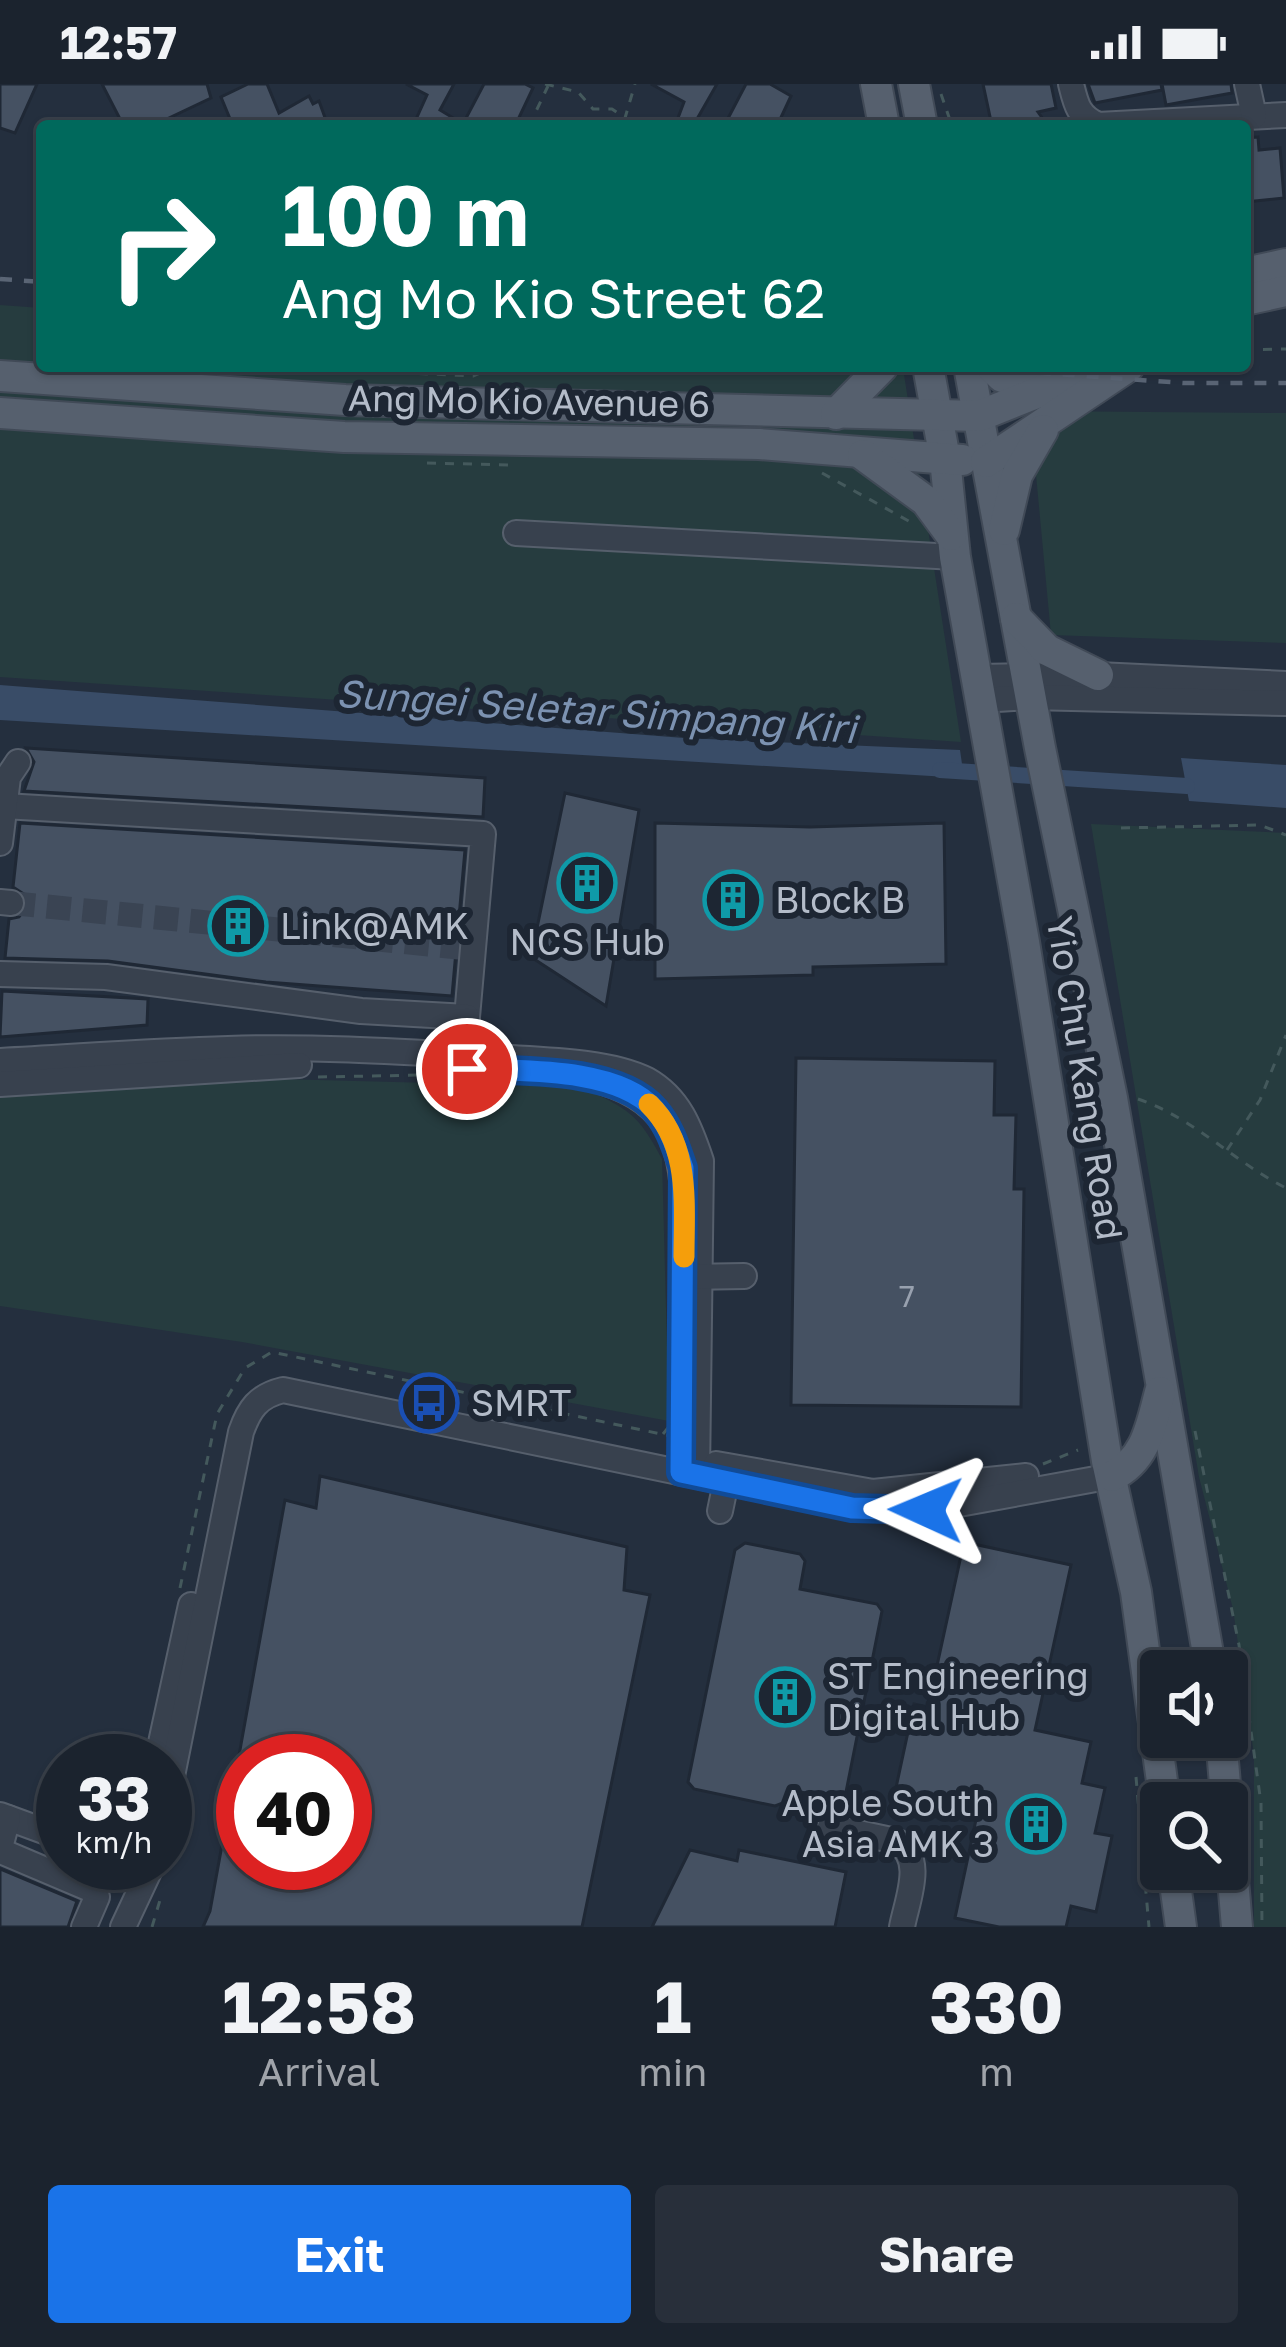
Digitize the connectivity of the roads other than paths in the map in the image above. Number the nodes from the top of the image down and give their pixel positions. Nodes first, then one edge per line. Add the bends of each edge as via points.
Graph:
1 (876, 84) edge
2 (914, 84) edge
3 (1071, 84) edge
4 (1247, 84) edge
5 (1286, 115) edge
6 (1254, 116) junction
7 (883, 120) edge
8 (921, 120) edge
9 (1086, 120) edge
10 (1185, 120) edge
11 (1286, 264) edge
12 (1251, 272) edge
13 (1286, 291) edge
14 (1251, 299) edge
15 (878, 372) edge
16 (929, 372) edge
17 (970, 372) edge
18 (997, 372) edge
19 (1074, 372) edge
20 (1121, 372) edge
21 (0, 376) edge
22 (1049, 388) junction
23 (0, 412) edge
24 (836, 414) junction
25 (937, 416) junction
26 (979, 416) junction
27 (1046, 425) junction
28 (858, 452) junction
29 (945, 459) junction
30 (986, 462) junction
31 (516, 533) dead end
32 (1000, 546) junction
33 (949, 550) junction
34 (1016, 618) junction
35 (1097, 675) junction
36 (1286, 684) edge
37 (1028, 686) junction
38 (980, 689) junction
39 (1286, 704) edge
40 (18, 762) dead end
41 (4, 806) junction
42 (0, 843) edge
43 (0, 974) edge
44 (467, 1017) junction
45 (0, 1061) edge
46 (472, 1067) junction
47 (0, 1084) edge
48 (684, 1274) junction
49 (744, 1276) dead end
50 (1163, 1381) junction
51 (684, 1456) junction
52 (1110, 1462) junction
53 (726, 1482) junction
54 (873, 1501) junction
55 (1182, 1503) junction
56 (720, 1511) dead end
57 (1207, 1650) edge
58 (163, 1734) edge
59 (187, 1734) edge
60 (1223, 1758) edge
61 (1163, 1782) edge
62 (4, 1816) edge
63 (830, 1827) dead end
64 (36, 1828) edge
65 (137, 1890) edge
66 (1176, 1890) edge
67 (84, 1927) edge
68 (122, 1927) edge
69 (902, 1927) edge
70 (1181, 1927) edge
71 (1237, 1927) edge

1 - 7 main road
2 - 8 main road
3 - 9 street
4 - 6 street
5 - 6 street
6 - 10 street
11 - 12 main road
13 - 14 main road
15 - 24 main road
16 - 25 main road, Yio Chu Kang Road
17 - 26 main road, Yio Chu Kang Road
18 - 22 main road
19 - 22 main road
20 - 27 main road
21 - 24 main road, Ang Mo Kio Avenue 6 via 345,400
22 - 26 main road
23 - 28 main road, Ang Mo Kio Avenue 6 via 344,437
24 - 25 main road, Ang Mo Kio Avenue 6
25 - 26 main road, Ang Mo Kio Avenue 6
25 - 29 main road, Yio Chu Kang Road
26 - 30 main road, Yio Chu Kang Road
27 - 30 main road
27 - 32 main road via 1017,475
28 - 29 main road, Ang Mo Kio Avenue 6
28 - 33 main road via 926,500
29 - 30 main road, Ang Mo Kio Avenue 6
29 - 33 main road, Yio Chu Kang Road
30 - 32 main road, Yio Chu Kang Road
31 - 33 street
32 - 34 main road, Yio Chu Kang Road
33 - 38 main road, Yio Chu Kang Road
34 - 35 main road via 1046,650
34 - 37 main road, Yio Chu Kang Road
35 - 36 street
35 - 37 street
37 - 38 street
37 - 39 street
37 - 50 main road, Yio Chu Kang Road
38 - 52 main road, Yio Chu Kang Road
40 - 41 street
41 - 42 street
41 - 44 street via 483,834
43 - 44 street via 106,977
44 - 46 street
45 - 46 street via 231,1048
46 - 47 street via 286,1065
46 - 48 street via 650,1082 670,1096 701,1161
48 - 49 street
48 - 51 street
50 - 52 main road via 1148,1436
50 - 55 main road, Yio Chu Kang Road
51 - 53 street
51 - 54 street
51 - 58 street via 268,1376 232,1413
51 - 59 street via 299,1392 256,1402 241,1432
52 - 54 street via 951,1496
52 - 55 main road via 1153,1477
52 - 61 main road, Yio Chu Kang Road
53 - 54 street via 801,1499
53 - 56 street
55 - 57 main road, Yio Chu Kang Road
60 - 71 main road
62 - 64 street
62 - 67 street via 3,1852 95,1891
63 - 69 street via 896,1841 912,1856
65 - 68 street
66 - 70 main road

